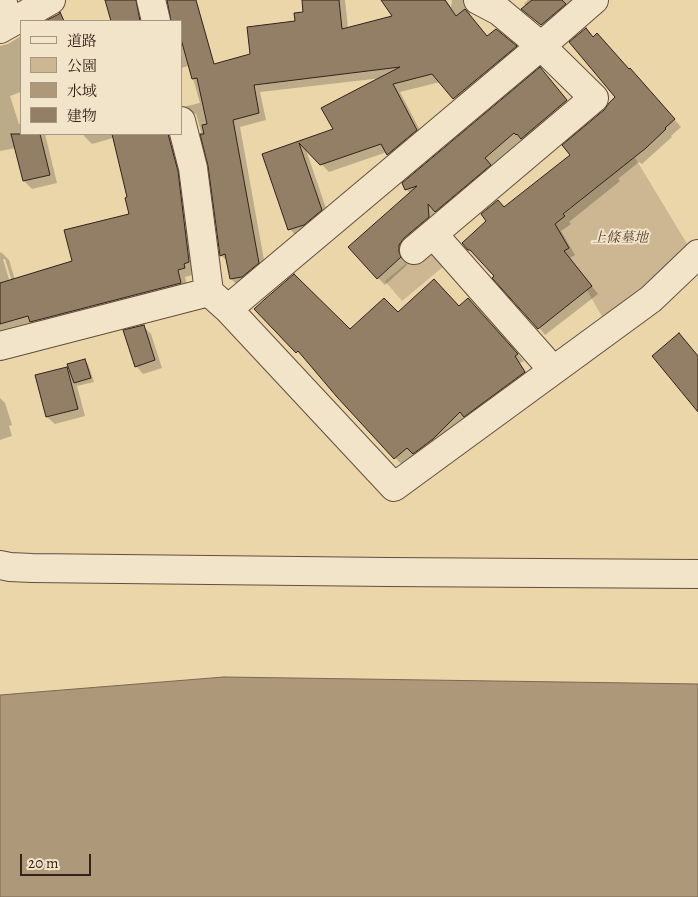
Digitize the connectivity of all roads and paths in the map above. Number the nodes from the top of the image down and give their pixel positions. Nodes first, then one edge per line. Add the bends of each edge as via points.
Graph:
1 (51, 0) edge
2 (151, 0) edge
3 (478, 0) edge
4 (594, 0) edge
5 (4, 17) edge
6 (156, 20) edge
7 (541, 46) junction
8 (182, 126) edge
9 (698, 254) edge
10 (218, 300) junction
11 (0, 346) edge
12 (553, 370) junction
13 (0, 566) edge
14 (698, 574) edge

1 - 5 street
2 - 6 street
3 - 7 street via 499,11
4 - 7 street
7 - 10 street
7 - 12 street via 594,98 423,242
8 - 10 street
9 - 12 street via 651,299
10 - 11 street
10 - 12 street via 394,487
13 - 14 street

